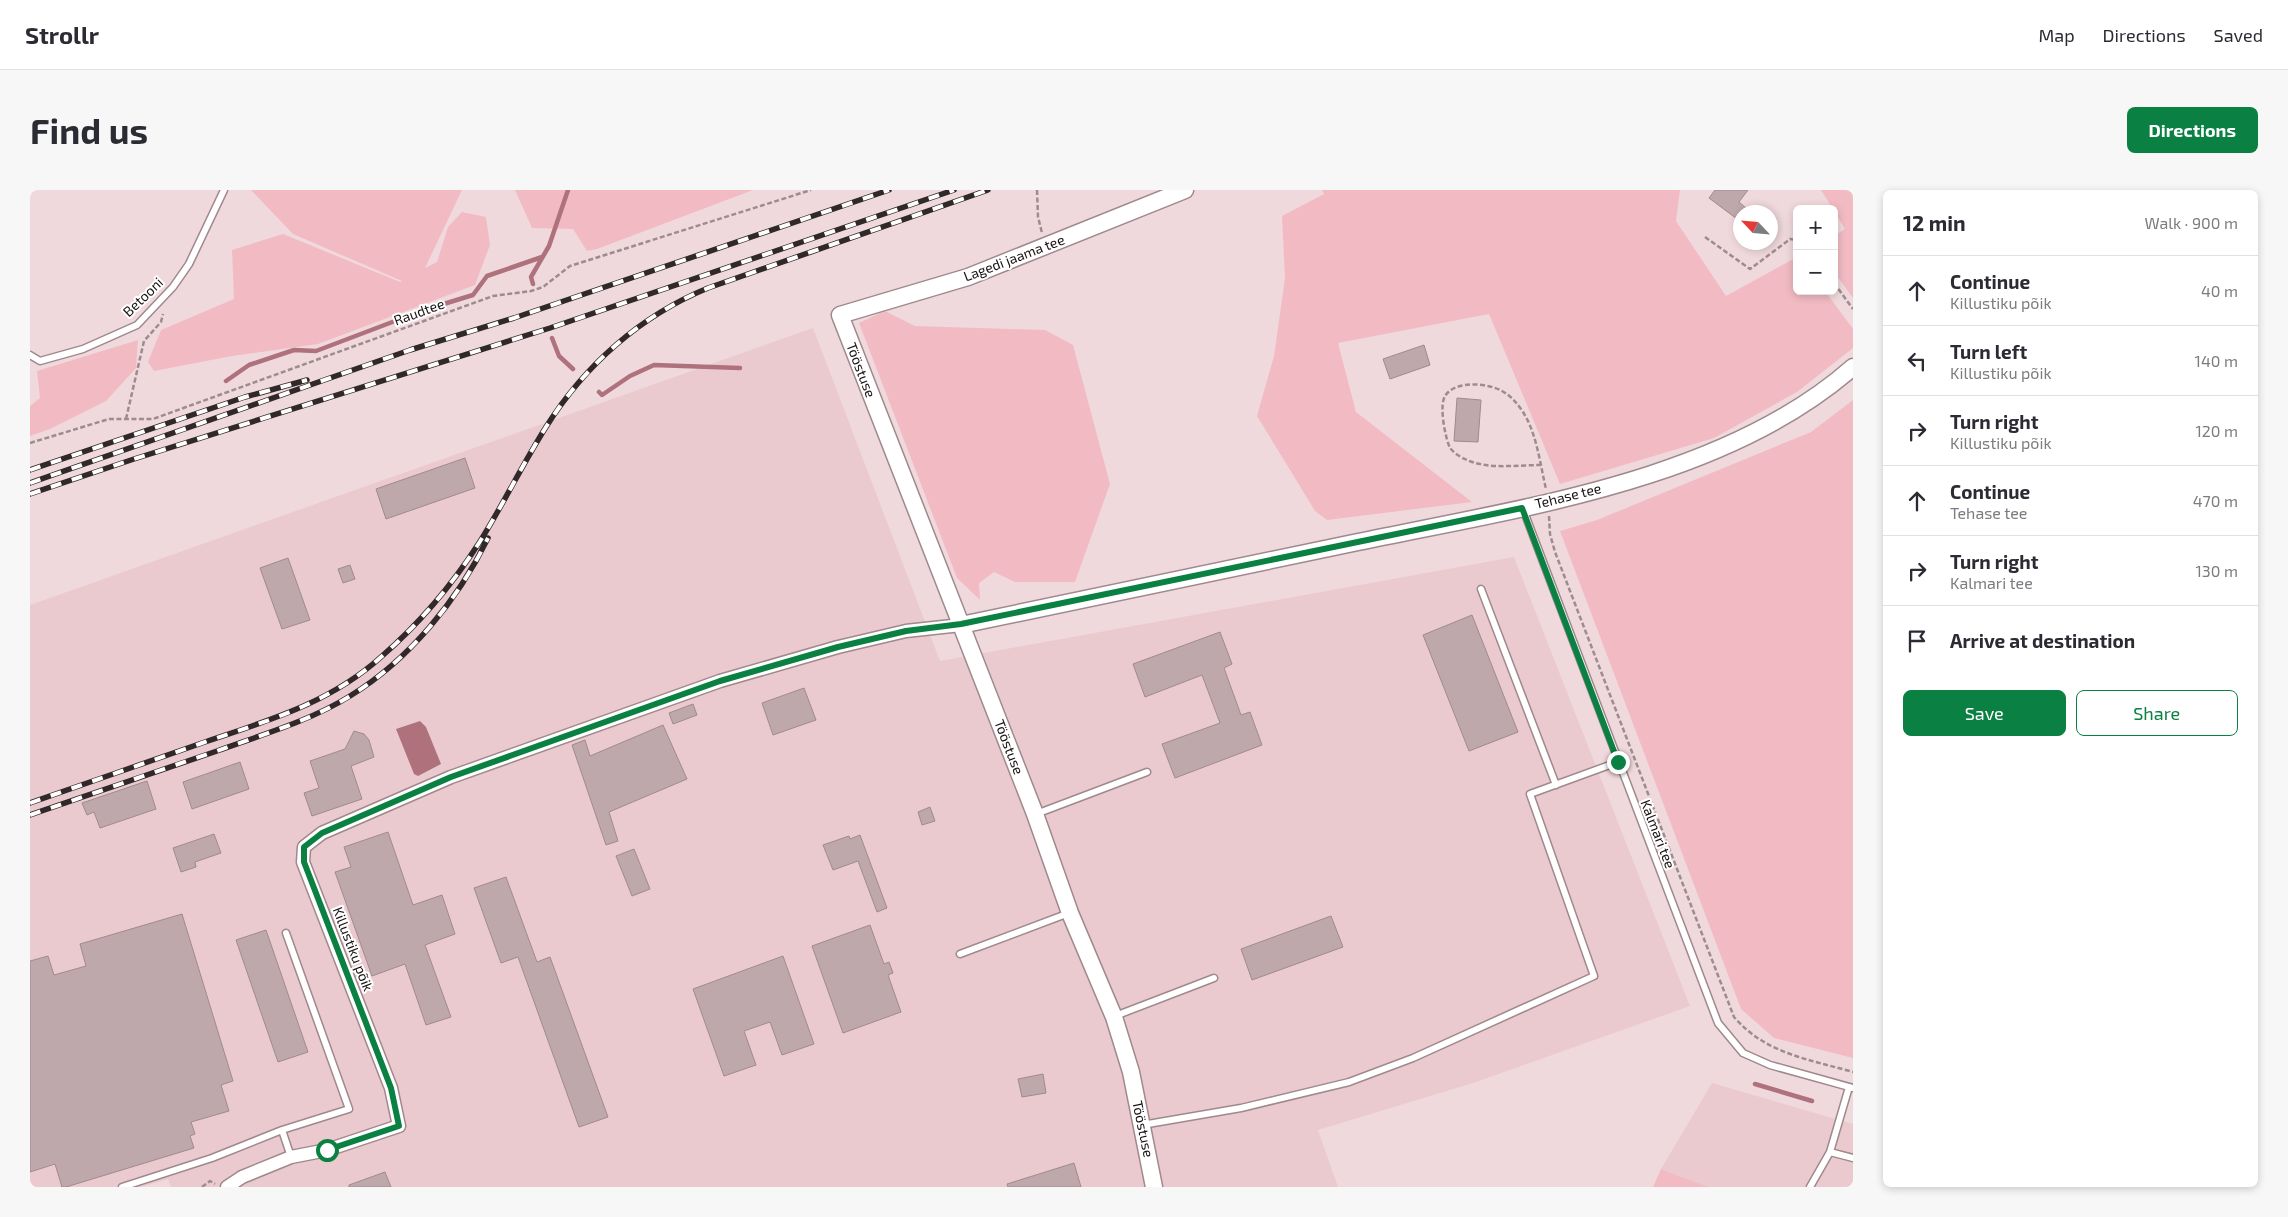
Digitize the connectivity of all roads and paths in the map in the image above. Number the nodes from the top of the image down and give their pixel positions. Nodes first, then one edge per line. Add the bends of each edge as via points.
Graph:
1 (224, 190) edge
2 (811, 190) edge
3 (1037, 190) edge
4 (1185, 190) edge
5 (1705, 237) dead end
6 (1793, 239) edge
7 (1046, 246) junction
8 (1838, 288) edge
9 (168, 292) junction
10 (1853, 309) edge
11 (840, 315) joint
12 (30, 355) edge
13 (1853, 367) edge
14 (126, 419) junction
15 (30, 443) edge
16 (1540, 466) junction
17 (1549, 501) junction
18 (1522, 508) junction
19 (1481, 589) dead end
20 (961, 624) junction
21 (534, 749) joint
22 (1618, 762) junction
23 (1147, 772) dead end
24 (1556, 785) junction
25 (1035, 814) junction
26 (1070, 913) junction
27 (286, 933) dead end
28 (960, 954) dead end
29 (1214, 978) dead end
30 (1114, 1017) junction
31 (1853, 1072) edge
32 (1851, 1088) edge
33 (1142, 1125) junction
34 (282, 1130) junction
35 (1830, 1152) junction
36 (291, 1157) junction
37 (1853, 1158) edge
38 (122, 1187) edge
39 (202, 1187) edge
40 (221, 1187) edge
41 (227, 1187) edge
42 (1154, 1187) edge
43 (1810, 1187) edge

1 - 9 lane, Betooni via 189,264
2 - 14 path, Raudtee via 570,266 531,292 493,296 153,419
3 - 7 path via 1038,217
4 - 7 street, Lagedi jaama tee
5 - 6 path via 1750,269
7 - 11 street, Lagedi jaama tee via 968,277
8 - 10 path
9 - 12 lane, Betooni via 137,325 83,349 40,361
9 - 14 path via 161,322 144,341
11 - 20 street, Tööstuse
13 - 17 street, Tehase tee via 1803,406 1737,442 1649,476
14 - 15 path, Raudtee via 109,419
16 - 16 path via 1535,440 1513,398 1488,386 1468,385 1452,389 1444,397 1442,416 1451,449 1466,460 1483,465
16 - 17 path
17 - 18 street, Tehase tee
17 - 31 path via 1550,534 1555,552 1734,1017 1756,1039 1772,1047
18 - 20 street, Tehase tee
18 - 22 lane, Kalmari tee
19 - 24 lane
20 - 21 street, Tehase tee via 906,631 774,665 720,681
20 - 25 street, Tööstuse
21 - 36 street, Killustiku põik via 451,777 322,833 304,847 304,862 391,1088 399,1126 327,1150
22 - 24 lane
22 - 32 lane, Kalmari tee via 1718,1023 1743,1053 1770,1065
23 - 25 lane
24 - 33 lane via 1530,794 1594,976 1413,1058 1348,1082 1241,1108
25 - 26 street, Tööstuse
26 - 28 lane
26 - 30 street, Tööstuse
27 - 34 lane via 349,1109
29 - 30 lane
30 - 33 street, Tööstuse via 1131,1072
32 - 35 lane
33 - 42 street, Tööstuse
34 - 36 lane
34 - 38 lane via 212,1158
35 - 37 lane
35 - 43 lane
36 - 41 street, Killustiku põik via 242,1177
39 - 40 path via 210,1181

